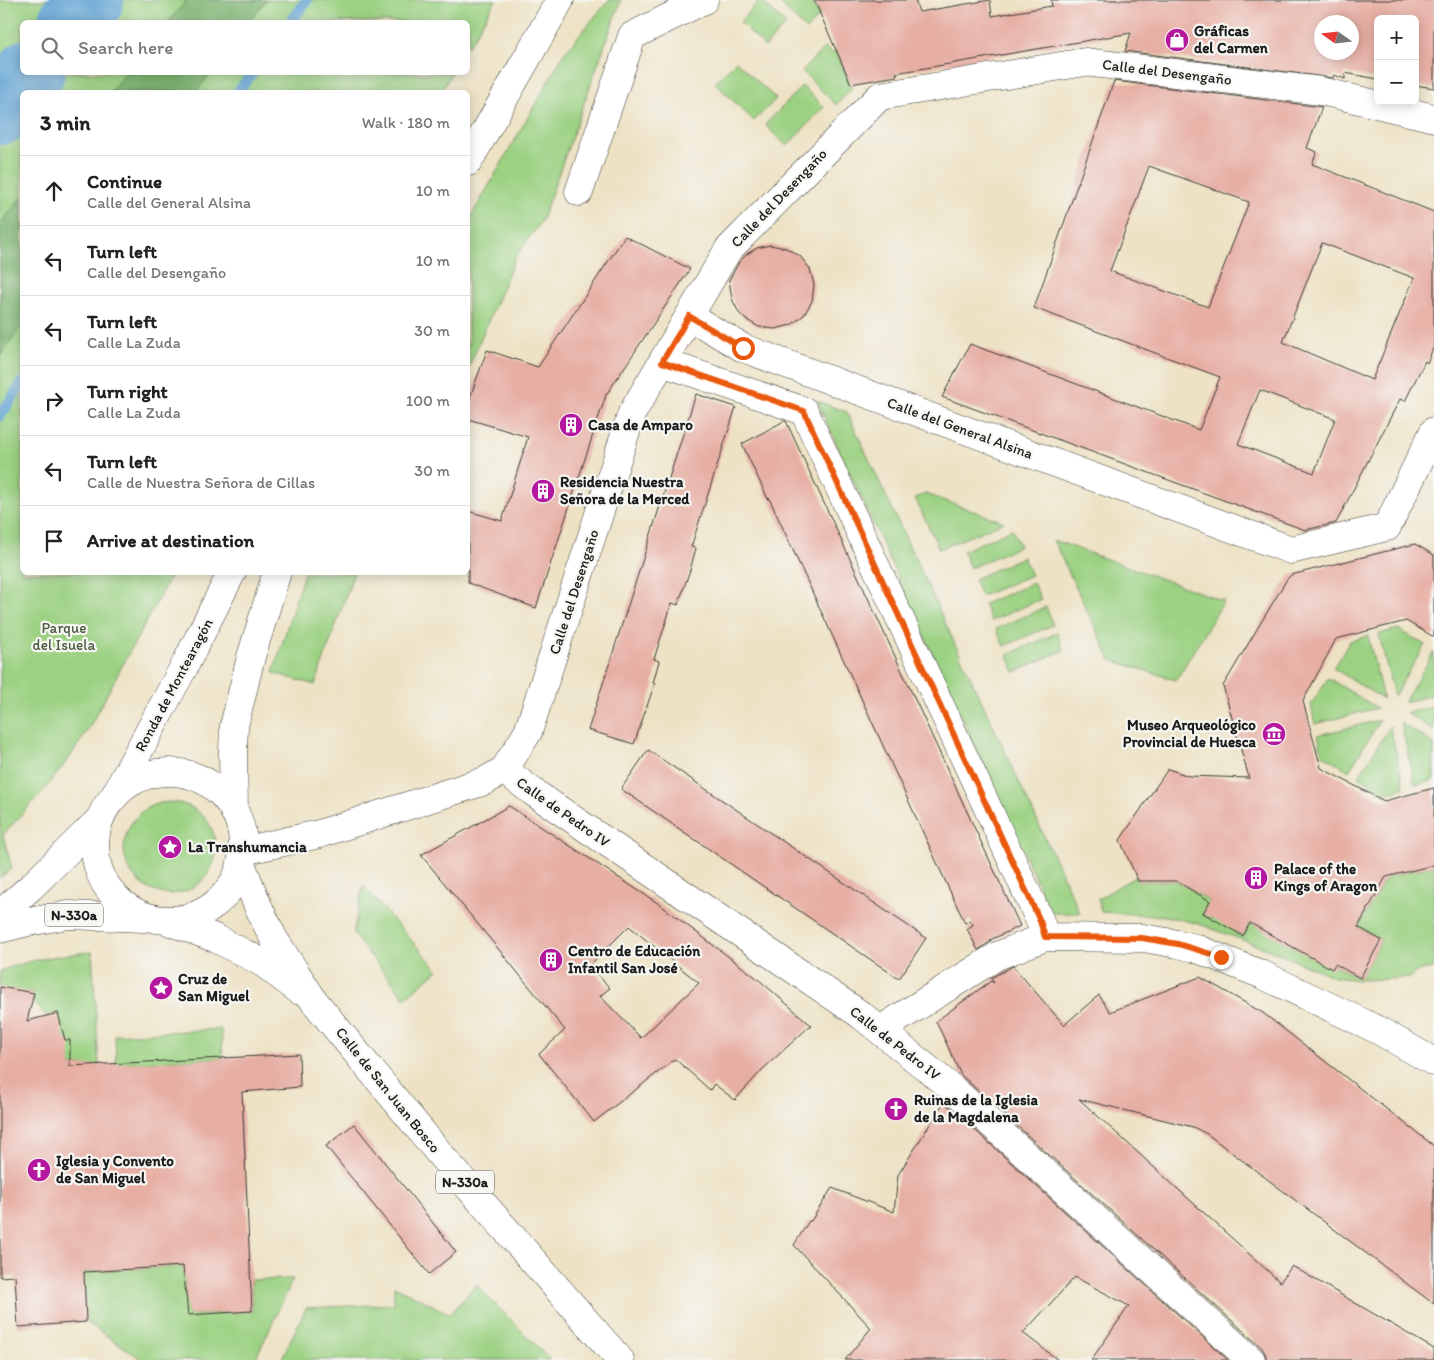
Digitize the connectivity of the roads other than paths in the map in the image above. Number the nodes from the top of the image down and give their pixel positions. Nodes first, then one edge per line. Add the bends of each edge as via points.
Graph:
1 (560, 0) edge
2 (704, 0) edge
3 (1434, 118) edge
4 (470, 158) edge
5 (578, 192) dead end
6 (689, 316) junction
7 (662, 362) junction
8 (1434, 431) edge
9 (230, 575) edge
10 (276, 575) edge
11 (504, 770) junction
12 (107, 808) junction
13 (234, 811) junction
14 (242, 857) junction
15 (0, 914) edge
16 (159, 919) junction
17 (0, 929) edge
18 (1045, 937) junction
19 (314, 1001) junction
20 (880, 1030) junction
21 (1432, 1058) edge
22 (620, 1360) edge
23 (1251, 1360) edge

1 - 4 main road
2 - 5 main road via 632,36
3 - 6 main road, Calle del Desengaño via 1321,91 1085,62 880,96 728,250
6 - 7 main road, Calle del Desengaño
6 - 8 main road, Calle del General Alsina via 743,348 1290,550 1387,527
7 - 11 main road, Calle del Desengaño via 632,413 528,732
7 - 18 main road via 804,411
9 - 12 main road, Ronda de Montearagón
10 - 13 main road via 234,726
11 - 14 main road via 485,780
11 - 20 main road, Calle de Pedro IV
12 - 13 main road, N-330a via 132,782 154,774 177,772 200,779 220,792
12 - 15 main road, N-330a via 32,887
12 - 16 main road, N-330a via 96,839 96,860 103,880 130,910
13 - 14 main road, N-330a via 242,830
14 - 16 main road, N-330a via 234,883 222,899 206,911 187,918
14 - 19 main road, Calle de San Juan Bosco / N-330a via 258,906 274,939
16 - 17 main road, N-330a via 68,915
16 - 19 main road, Calle de San Juan Bosco / N-330a via 215,938 263,963
18 - 20 main road via 997,956
18 - 21 main road via 1142,938 1194,948 1298,990
19 - 22 main road, Calle de San Juan Bosco / N-330a via 444,1159
20 - 23 main road, Calle de Pedro IV via 954,1090

